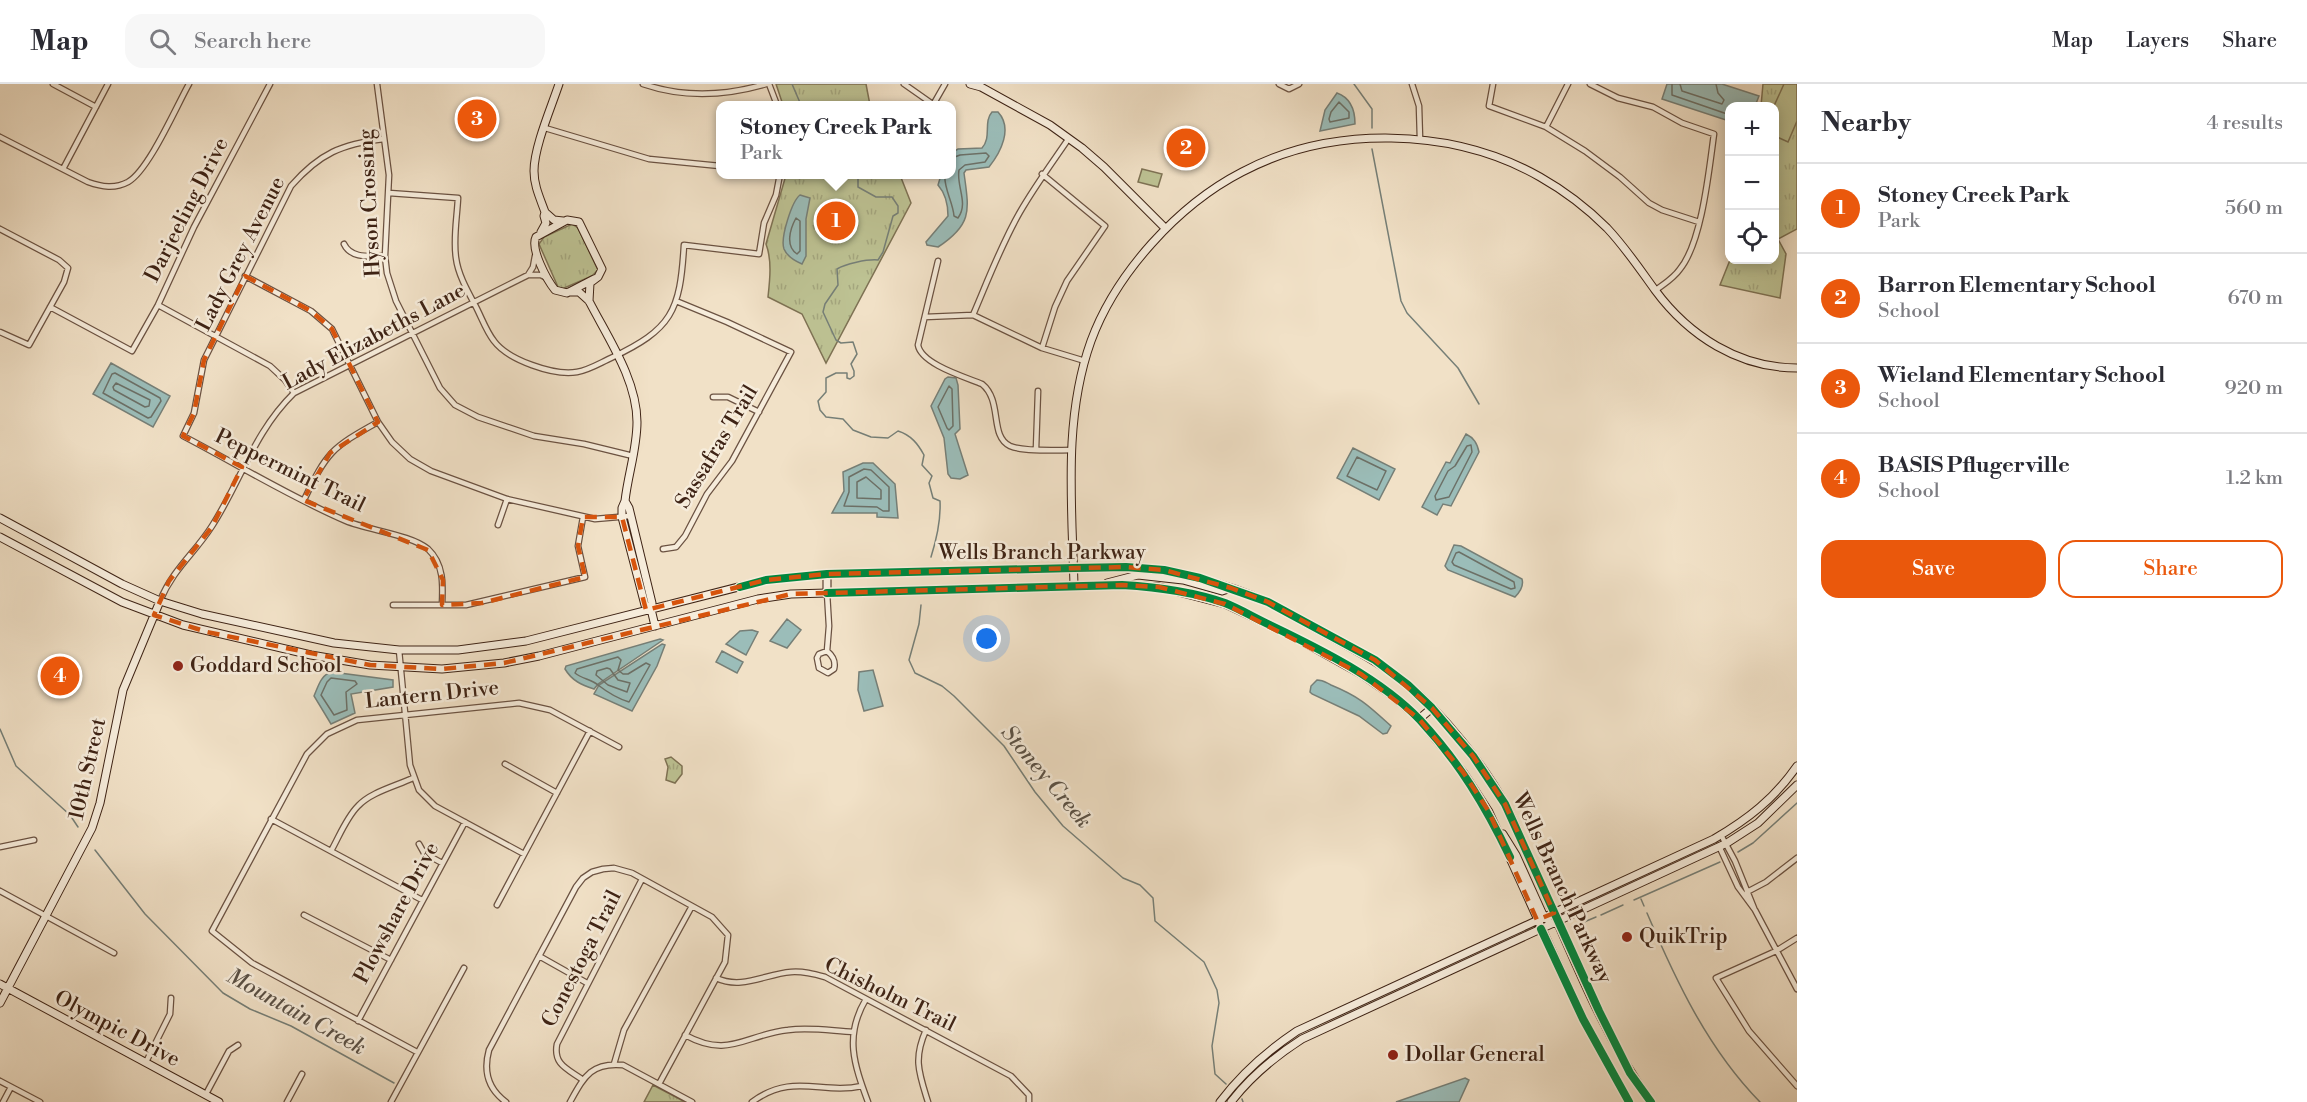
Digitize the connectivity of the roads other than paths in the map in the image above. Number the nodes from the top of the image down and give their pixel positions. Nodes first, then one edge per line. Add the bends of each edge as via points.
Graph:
1 (53, 84) edge
2 (108, 84) edge
3 (189, 84) edge
4 (270, 84) edge
5 (377, 84) edge
6 (559, 84) edge
7 (643, 84) edge
8 (767, 84) edge
9 (904, 84) edge
10 (945, 84) edge
11 (970, 84) edge
12 (1279, 84) edge
13 (1299, 84) edge
14 (1412, 84) edge
15 (1493, 84) edge
16 (1568, 84) edge
17 (1590, 84) edge
18 (980, 85) edge
19 (775, 101) edge
20 (928, 101) edge
21 (936, 101) edge
22 (96, 107) junction
23 (1546, 127) junction
24 (545, 128) junction
25 (0, 137) edge
26 (1069, 138) junction
27 (384, 139) junction
28 (1420, 139) junction
29 (716, 166) edge
30 (63, 170) junction
31 (1042, 174) junction
32 (779, 179) edge
33 (389, 193) junction
34 (546, 212) junction
35 (566, 221) junction
36 (1699, 222) junction
37 (1165, 228) junction
38 (0, 229) edge
39 (541, 232) junction
40 (344, 244) dead end
41 (535, 252) junction
42 (385, 256) junction
43 (938, 261) dead end
44 (528, 275) junction
45 (245, 276) junction
46 (594, 279) junction
47 (549, 280) junction
48 (1656, 290) junction
49 (569, 292) junction
50 (589, 301) junction
51 (676, 302) junction
52 (474, 303) junction
53 (158, 305) junction
54 (50, 307) junction
55 (972, 315) junction
56 (925, 317) junction
57 (0, 332) edge
58 (412, 333) junction
59 (217, 337) junction
60 (1042, 348) junction
61 (616, 355) junction
62 (1085, 361) junction
63 (351, 363) junction
64 (1797, 368) edge
65 (1038, 391) dead end
66 (294, 393) junction
67 (713, 397) dead end
68 (759, 412) junction
69 (378, 422) junction
70 (183, 436) joint
71 (1036, 449) junction
72 (1072, 450) junction
73 (633, 456) junction
74 (243, 467) junction
75 (507, 499) junction
76 (303, 500) junction
77 (626, 516) junction
78 (583, 517) junction
79 (0, 518) edge
80 (498, 525) dead end
81 (0, 537) edge
82 (663, 549) dead end
83 (1074, 568) junction
84 (826, 574) junction
85 (1102, 585) junction
86 (1074, 586) junction
87 (1231, 588) junction
88 (827, 593) junction
89 (160, 601) junction
90 (393, 604) dead end
91 (442, 605) junction
92 (651, 609) junction
93 (154, 615) junction
94 (655, 626) junction
95 (399, 650) junction
96 (827, 651) junction
97 (399, 668) junction
98 (1432, 708) junction
99 (404, 714) junction
100 (1419, 720) junction
101 (590, 732) junction
102 (619, 747) dead end
103 (505, 765) dead end
104 (1797, 766) edge
105 (413, 778) junction
106 (1797, 785) edge
107 (557, 793) junction
108 (1489, 812) junction
109 (271, 819) junction
110 (465, 822) junction
111 (1717, 837) junction
112 (34, 840) dead end
113 (1727, 843) junction
114 (419, 844) dead end
115 (0, 847) edge
116 (1720, 847) junction
117 (331, 851) junction
118 (524, 854) junction
119 (1797, 858) edge
120 (442, 863) junction
121 (642, 879) junction
122 (0, 891) edge
123 (1749, 891) junction
124 (1743, 894) junction
125 (422, 900) junction
126 (497, 905) dead end
127 (692, 906) junction
128 (1755, 910) junction
129 (1554, 913) junction
130 (304, 915) dead end
131 (46, 917) junction
132 (1544, 917) junction
133 (1537, 920) junction
134 (1558, 921) junction
135 (1541, 929) junction
136 (1797, 938) edge
137 (1776, 951) junction
138 (114, 953) dead end
139 (538, 956) junction
140 (390, 960) junction
141 (464, 968) dead end
142 (716, 978) junction
143 (1412, 978) junction
144 (587, 983) junction
145 (0, 984) edge
146 (1416, 987) junction
147 (8, 988) junction
148 (1797, 988) edge
149 (171, 998) dead end
150 (866, 999) junction
151 (0, 1003) edge
152 (358, 1020) junction
153 (926, 1030) junction
154 (854, 1032) junction
155 (685, 1035) junction
156 (238, 1045) dead end
157 (417, 1053) junction
158 (146, 1062) junction
159 (614, 1064) junction
160 (302, 1074) dead end
161 (583, 1080) junction
162 (0, 1081) edge
163 (659, 1084) junction
164 (862, 1086) junction
165 (1797, 1086) edge
166 (11, 1087) junction
167 (206, 1094) junction
168 (3, 1102) edge
169 (40, 1102) edge
170 (219, 1102) edge
171 (287, 1102) edge
172 (391, 1102) edge
173 (506, 1102) edge
174 (570, 1102) edge
175 (692, 1102) edge
176 (752, 1102) edge
177 (868, 1102) edge
178 (928, 1102) edge
179 (1029, 1102) edge
180 (1220, 1102) edge
181 (1231, 1102) edge
182 (1629, 1102) edge
183 (1651, 1102) edge

1 - 22 street
2 - 22 street
3 - 30 street via 142,170 128,182 103,187
4 - 53 street, Darjeeling Drive via 194,227
5 - 27 street, Hyson Crossing
6 - 24 main road
7 - 8 street via 670,92 724,94
8 - 19 street
9 - 20 street
10 - 21 street
11 - 18 main road
12 - 13 street via 1289,89
14 - 28 street via 1419,106
15 - 23 street via 1489,106
16 - 23 street
17 - 36 street via 1714,134
18 - 26 main road
22 - 30 street
23 - 36 street via 1602,164 1649,202
24 - 29 street via 648,159
24 - 34 main road via 534,170
25 - 30 street
26 - 31 street
26 - 37 main road
27 - 33 street, Hyson Crossing
27 - 45 street, Lady Grey Avenue via 344,146 306,169 291,186
28 - 37 main road via 1353,140 1282,156 1241,172
28 - 48 main road via 1485,153 1538,176 1569,195 1606,227
31 - 55 street via 999,252
31 - 60 street via 1105,226 1067,281
32 - 51 street via 759,254 684,245
33 - 42 street, Hyson Crossing
33 - 52 street via 458,198 456,257
34 - 35 main road via 555,220
34 - 39 main road
35 - 39 main road
35 - 46 main road via 579,222 601,264
36 - 48 street via 1681,269
37 - 62 main road via 1135,262 1110,300
38 - 54 street via 68,268
39 - 41 main road via 534,241
40 - 42 street via 356,255
41 - 44 street via 535,263
41 - 47 main road
42 - 58 street, Hyson Crossing via 391,287
43 - 56 street
44 - 47 street via 541,275
44 - 52 street, Lady Elizabeths Lane
45 - 59 street, Lady Grey Avenue
45 - 63 street via 323,320
46 - 49 main road
46 - 50 main road via 589,287
47 - 49 main road via 555,290
48 - 64 main road via 1682,320 1720,349 1747,361
49 - 50 main road via 579,292
50 - 61 main road
51 - 61 street via 655,333
51 - 68 street, Sassafras Trail via 791,352
52 - 58 street, Lady Elizabeths Lane
52 - 61 street via 494,342 517,359 568,373
53 - 54 street, Darjeeling Drive via 132,351
53 - 59 street
54 - 57 street via 28,345
55 - 56 street
55 - 60 street
56 - 71 street via 918,345 921,354 981,384 994,403 999,435 1004,442 1015,448
58 - 63 street, Lady Elizabeths Lane
58 - 73 street, Hyson Crossing via 446,397 466,412 534,436
59 - 66 street via 270,366
59 - 70 street, Lady Grey Avenue via 204,360 194,413
60 - 62 street
61 - 73 main road via 636,411
62 - 72 main road via 1074,414
63 - 66 street, Lady Elizabeths Lane
63 - 69 street
65 - 71 street
66 - 74 street, Lady Elizabeths Lane via 266,425
67 - 68 street via 728,397
68 - 82 street, Sassafras Trail via 685,536 676,547
69 - 75 street via 410,459 431,471
69 - 76 street via 330,453
70 - 74 street, Peppermint Trail
71 - 72 street
72 - 83 main road
73 - 77 main road via 622,508
74 - 76 street, Peppermint Trail
74 - 89 street, Lady Elizabeths Lane via 212,526 169,581
75 - 78 street
75 - 80 street
76 - 91 street, Peppermint Trail via 349,522 416,542 428,550 438,563 443,580
77 - 78 street
77 - 92 main road via 645,605
78 - 91 street via 579,546 585,577 482,603
79 - 89 main road, Wells Branch Parkway
81 - 93 main road, Wells Branch Parkway
83 - 84 main road, Wells Branch Parkway
83 - 86 main road
83 - 87 main road, Wells Branch Parkway via 1164,570
84 - 88 main road
84 - 92 main road, Wells Branch Parkway via 766,580
85 - 86 main road, Wells Branch Parkway
85 - 87 main road via 1138,575 1183,580 1222,591
85 - 100 main road, Wells Branch Parkway via 1159,587 1225,604 1361,674
86 - 88 main road, Wells Branch Parkway
87 - 98 main road, Wells Branch Parkway via 1268,602 1375,660
88 - 94 main road, Wells Branch Parkway via 758,599
88 - 96 street
89 - 93 main road, 10th Street
89 - 95 main road, Wells Branch Parkway via 334,643
90 - 91 street
92 - 94 main road
92 - 95 main road, Wells Branch Parkway via 495,647
93 - 97 main road, Wells Branch Parkway via 260,644 339,661
93 - 131 main road, 10th Street via 123,690 92,828
94 - 97 main road, Wells Branch Parkway via 504,663 442,669
95 - 97 street
96 - 96 street via 817,658 819,668 828,674 835,664
97 - 99 street
98 - 100 main road
98 - 129 main road, Wells Branch Parkway via 1473,756 1505,804
99 - 101 street, Lantern Drive via 519,703 550,710
99 - 105 street
99 - 109 street, Lantern Drive via 357,720 327,734 307,754
100 - 108 main road, Wells Branch Parkway via 1463,772
101 - 102 street, Lantern Drive
101 - 107 street
103 - 107 street
104 - 111 main road via 1752,816
105 - 110 street via 428,800
105 - 117 street via 359,804
106 - 113 main road via 1758,823
107 - 118 street
108 - 132 main road via 1516,855
108 - 133 main road, Wells Branch Parkway
109 - 117 street
109 - 152 street, Lantern Drive via 212,931 252,963
110 - 118 street
110 - 120 street, Plowshare Drive
111 - 113 street
111 - 116 street
111 - 129 main road
112 - 115 street
113 - 116 main road
113 - 123 street
114 - 120 street via 424,853
116 - 124 street
116 - 134 main road
117 - 125 street
118 - 126 street
119 - 123 street
120 - 125 street, Plowshare Drive
121 - 127 street
121 - 139 street via 614,868 583,878
121 - 144 street, Conestoga Trail
122 - 131 street
123 - 124 street
123 - 128 street
124 - 128 street
125 - 140 street, Plowshare Drive
127 - 142 street via 717,921 728,935 725,962
127 - 159 street via 624,1030
128 - 137 street
129 - 132 main road
129 - 134 main road, Wells Branch Parkway
130 - 140 street
131 - 138 street
131 - 147 main road, 10th Street
132 - 133 main road
132 - 134 main road
133 - 135 main road, Wells Branch Parkway
133 - 143 main road
134 - 135 main road
134 - 183 main road, Wells Branch Parkway via 1630,1072
135 - 146 main road
135 - 182 main road, Wells Branch Parkway via 1583,1019
136 - 137 street
137 - 148 street
137 - 165 street via 1716,978 1749,1031
139 - 144 street
139 - 173 street via 487,1057 491,1087
140 - 152 street, Plowshare Drive
141 - 157 street
142 - 150 street, Chisholm Trail via 734,984 791,972 812,973
142 - 155 street
143 - 146 main road
143 - 180 main road via 1297,1031 1249,1068
144 - 161 street, Conestoga Trail via 560,1034 555,1052 560,1065
145 - 147 main road, Olympic Drive
146 - 181 main road via 1302,1039 1255,1074
147 - 151 main road, 10th Street
147 - 158 main road, Olympic Drive
149 - 158 street via 170,1014
150 - 153 street, Chisholm Trail
150 - 154 street
152 - 157 street
153 - 178 street via 917,1059
153 - 179 street, Chisholm Trail via 1011,1076 1029,1095
154 - 155 street via 792,1029 714,1047
154 - 164 street via 852,1055
155 - 163 street
156 - 167 street via 229,1051
157 - 172 street
158 - 167 main road, Olympic Drive
159 - 161 street via 591,1070
159 - 163 street
160 - 171 street
161 - 174 street
162 - 166 street
163 - 175 street
164 - 176 street via 842,1089 804,1084 786,1087
164 - 177 street
166 - 168 street
166 - 169 street
167 - 170 main road, Olympic Drive

